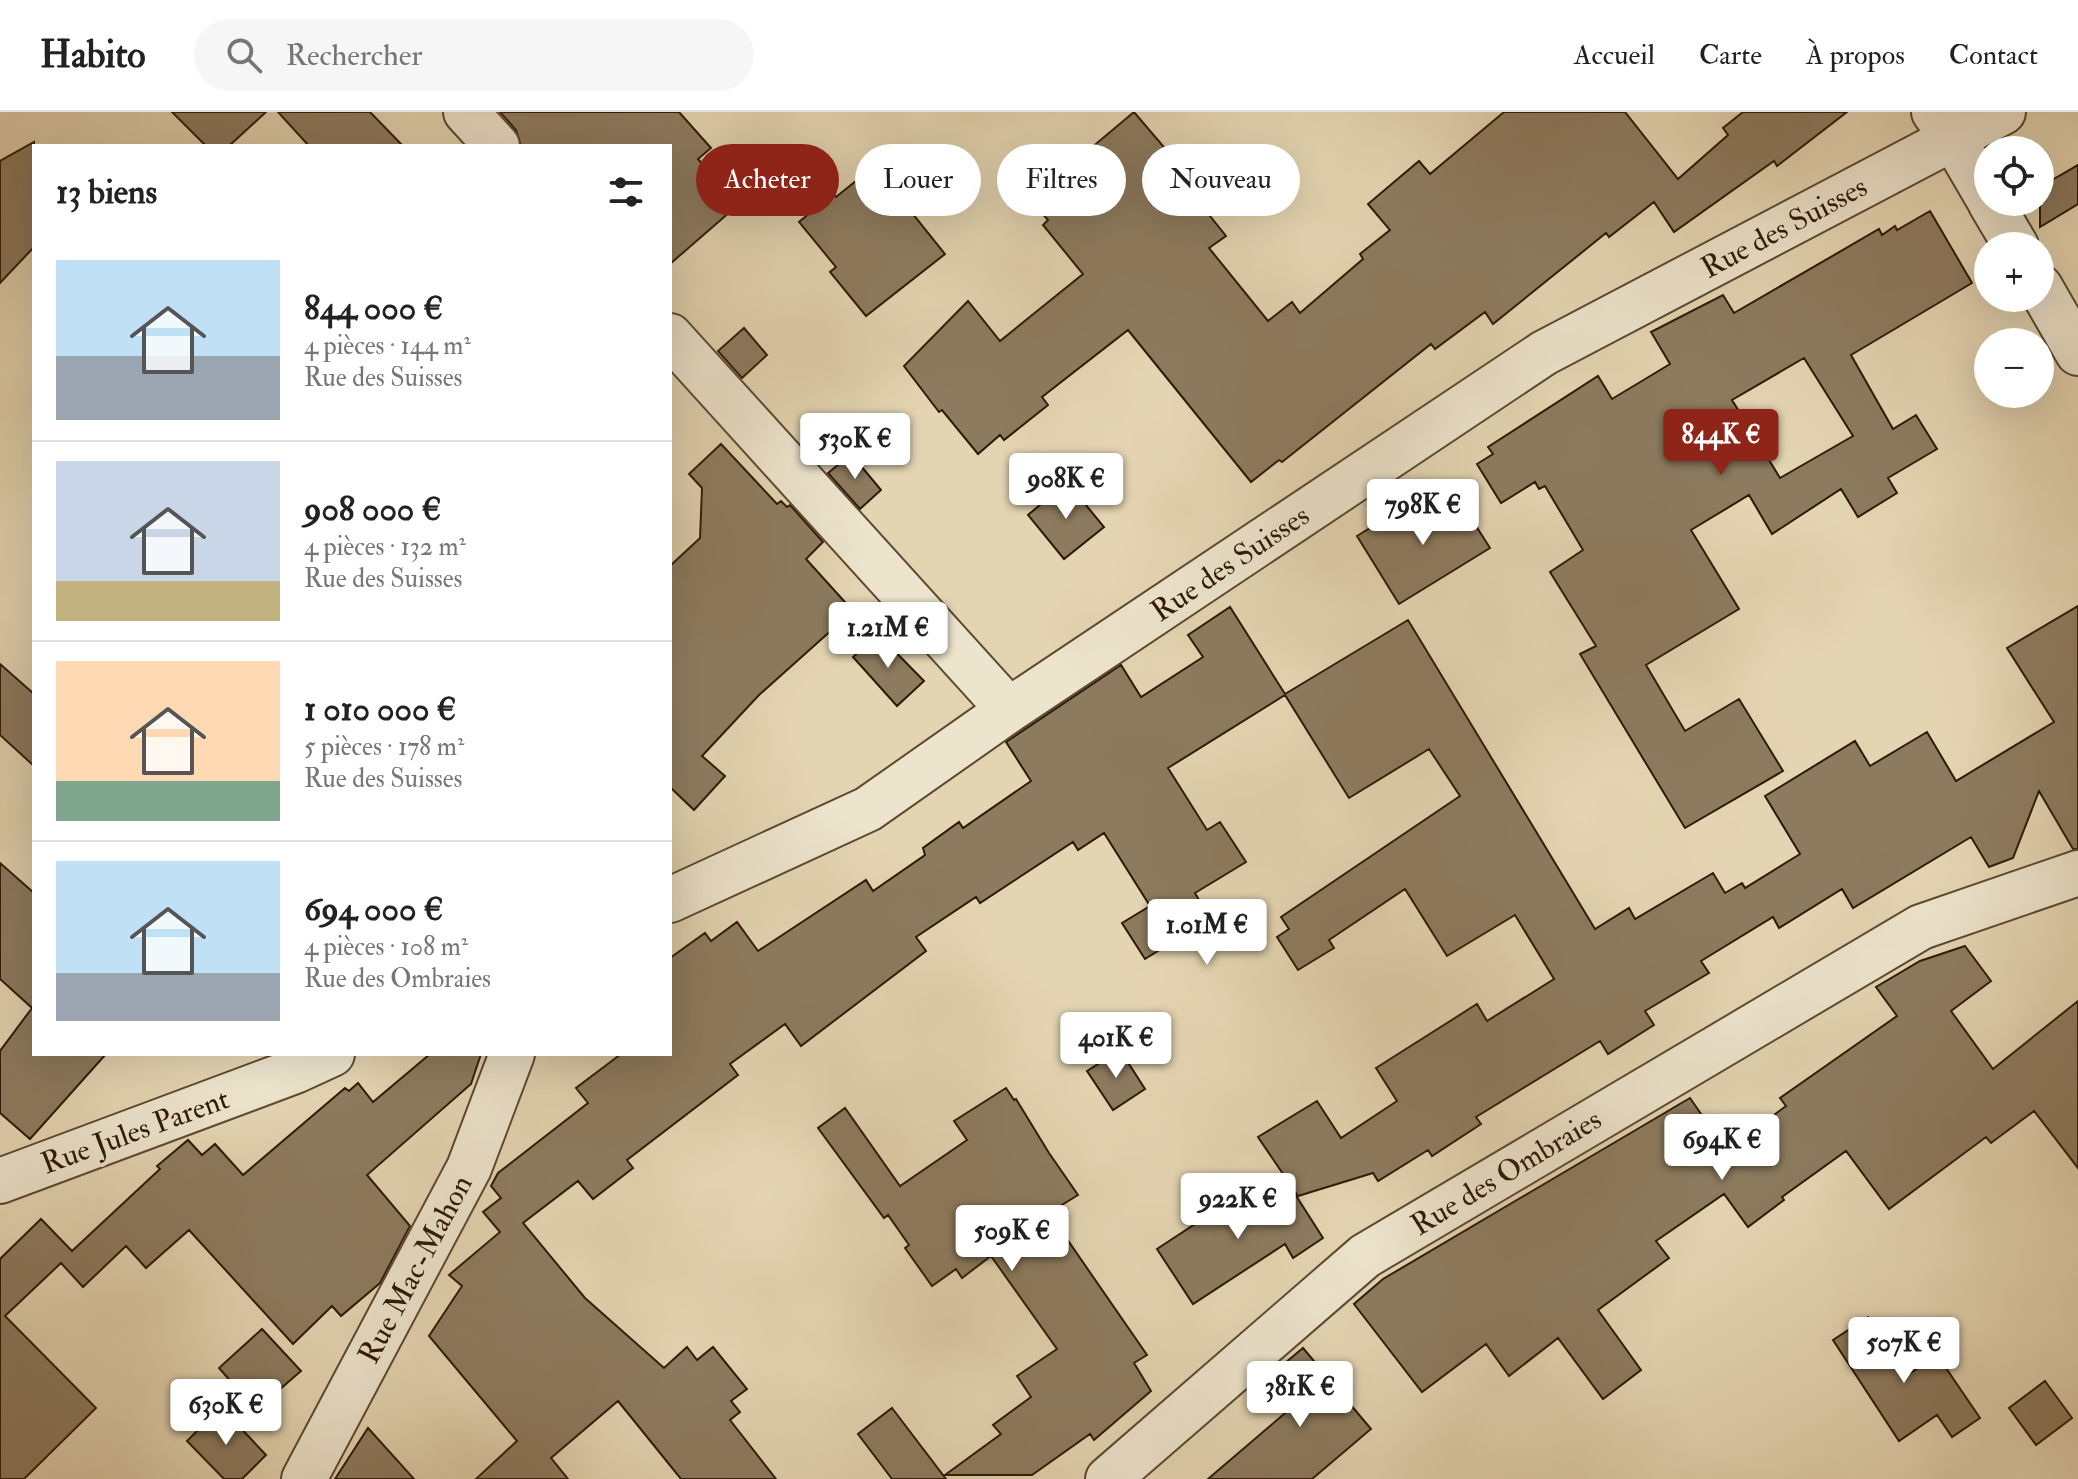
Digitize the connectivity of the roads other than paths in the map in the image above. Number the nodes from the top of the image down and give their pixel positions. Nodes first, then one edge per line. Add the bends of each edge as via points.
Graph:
1 (466, 112) edge
2 (2003, 112) edge
3 (1944, 125) edge
4 (495, 144) edge
5 (1974, 175) edge
6 (2054, 311) edge
7 (672, 338) edge
8 (2078, 353) edge
9 (1009, 710) junction
10 (2078, 873) edge
11 (672, 899) edge
12 (511, 1056) edge
13 (323, 1058) edge
14 (0, 1181) edge
15 (304, 1479) edge
16 (1108, 1479) edge

1 - 4 street
2 - 3 street, Rue des Suisses
3 - 5 street
3 - 9 street, Rue des Suisses via 1544,353
6 - 8 street
7 - 9 street
9 - 11 street, Rue des Suisses via 868,809
10 - 16 street, Rue des Ombraies via 1921,927 1365,1256
12 - 15 street, Rue Mac-Mahon via 469,1168
13 - 14 street, Rue Jules Parent

